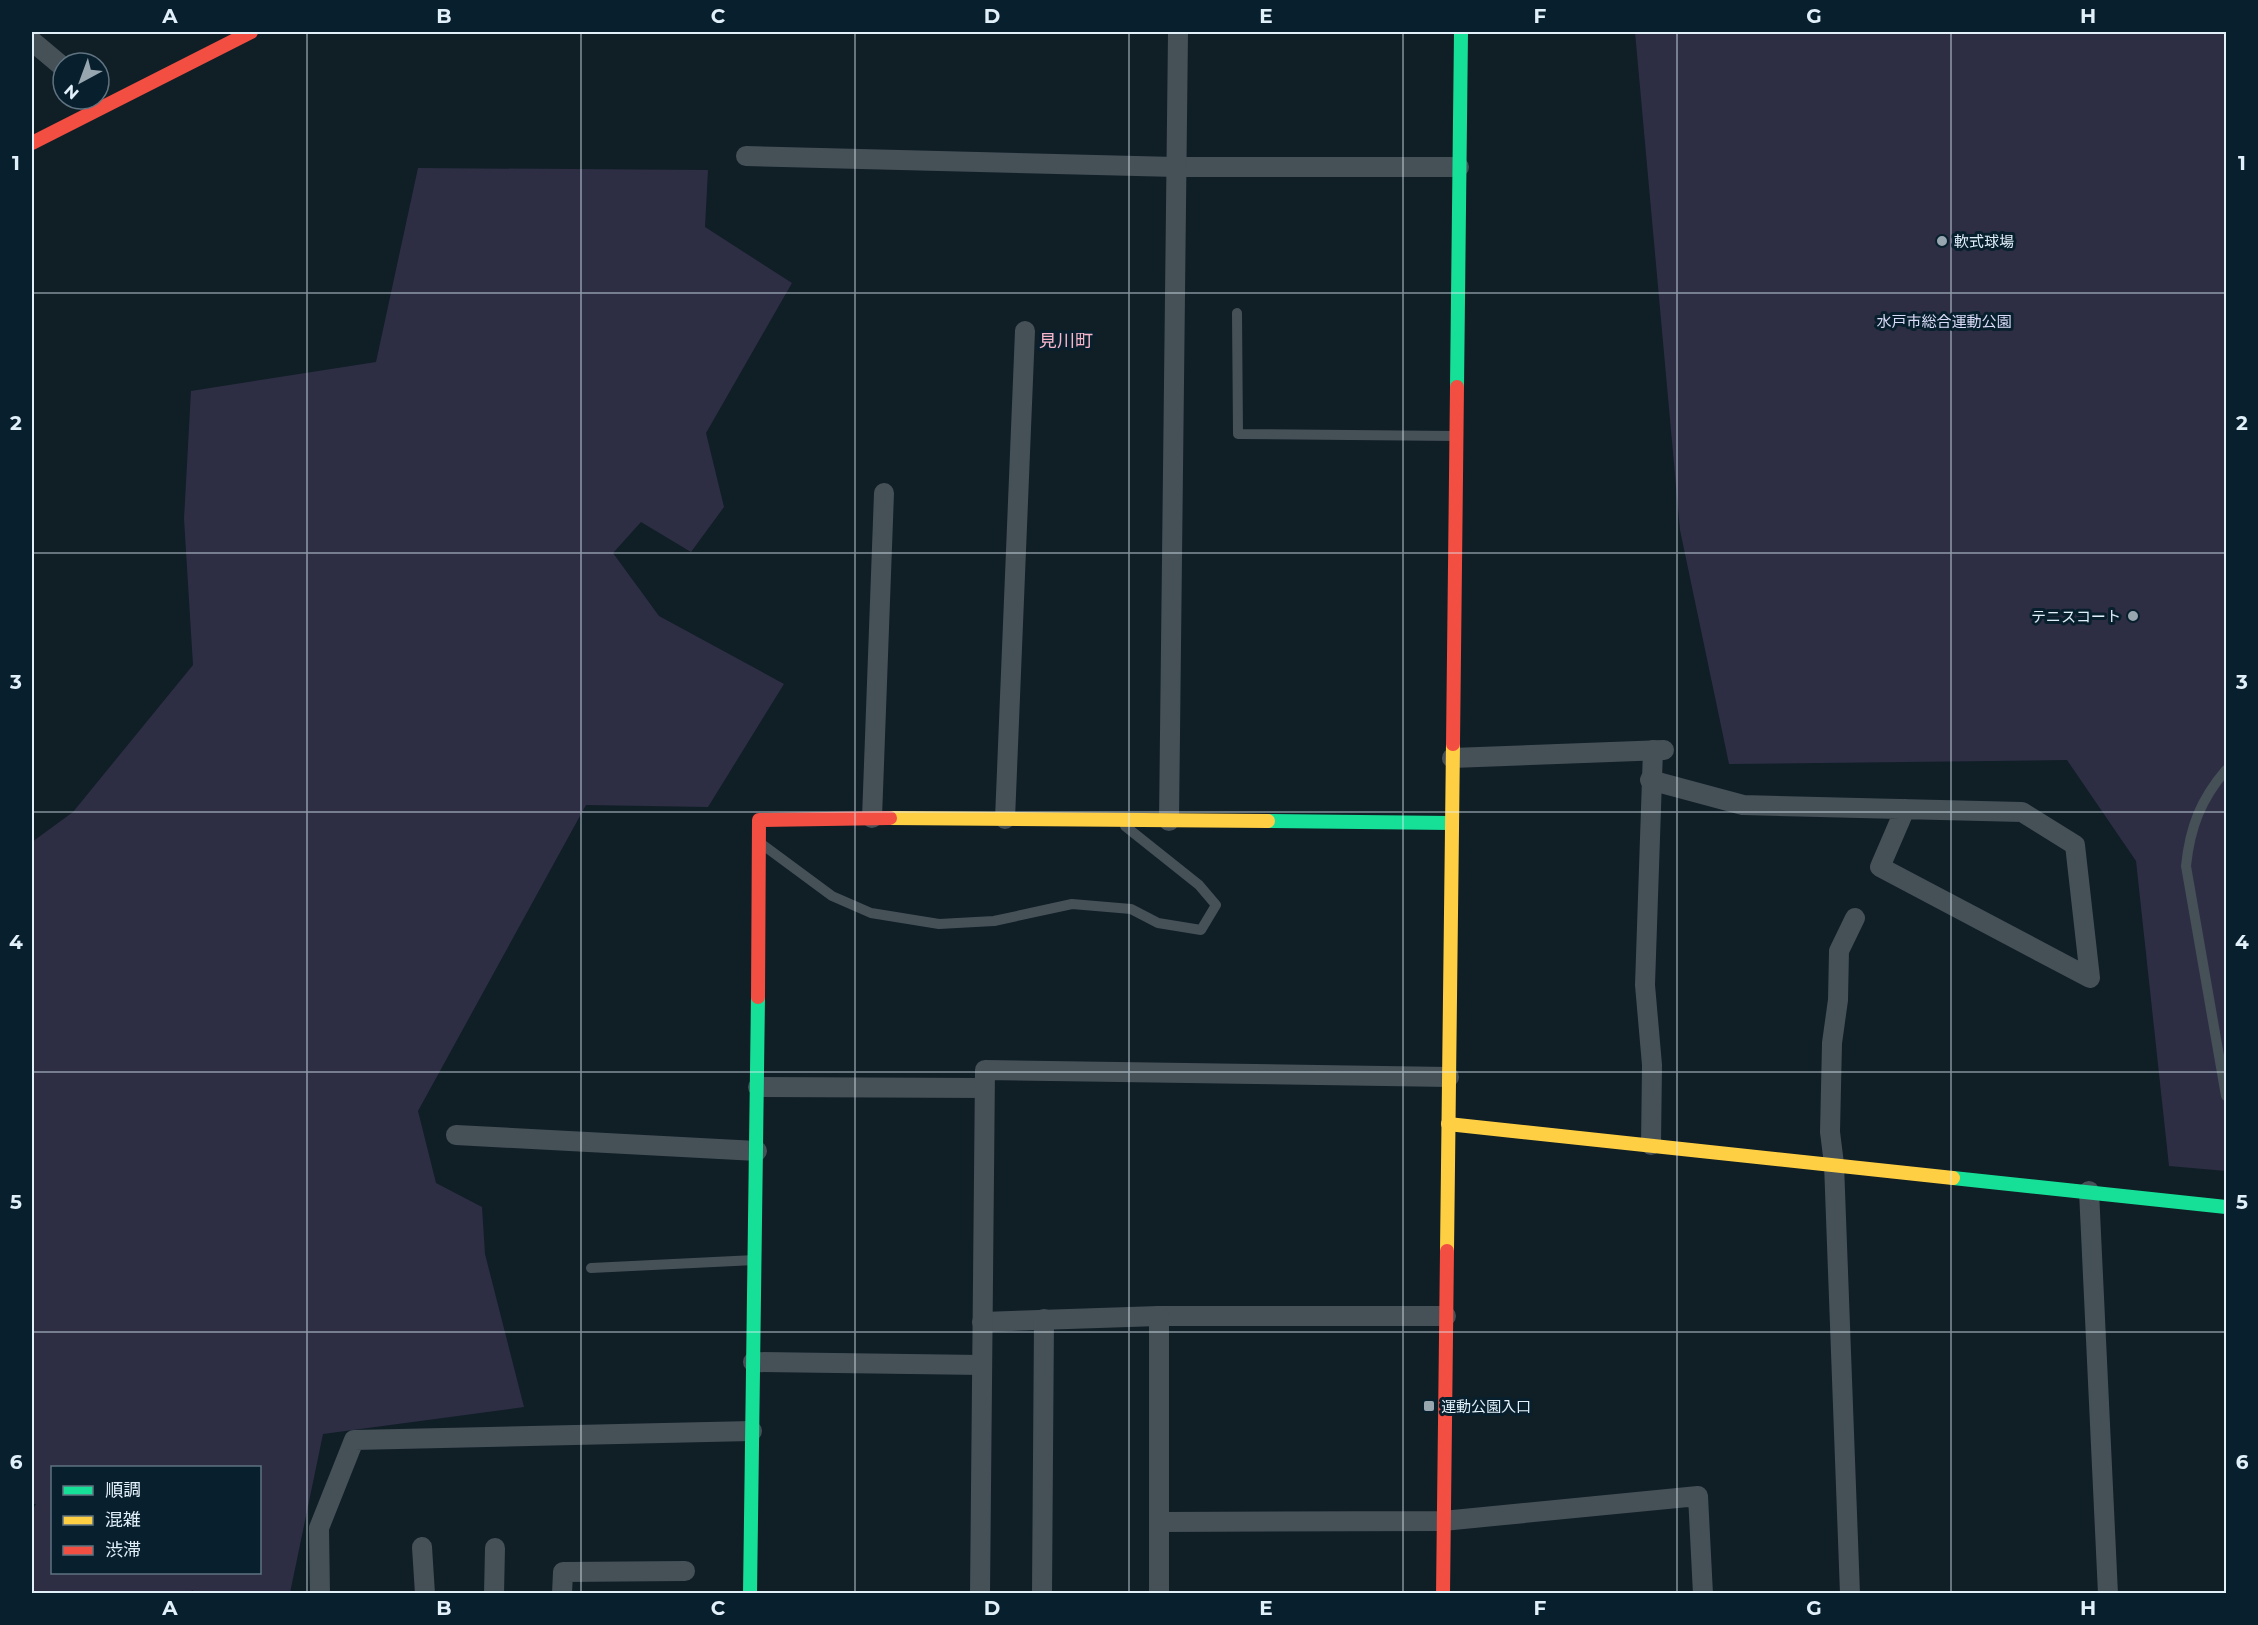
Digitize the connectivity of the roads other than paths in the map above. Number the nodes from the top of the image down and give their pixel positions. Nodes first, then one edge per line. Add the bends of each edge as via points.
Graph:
1 (251, 32) edge
2 (1178, 32) edge
3 (1461, 32) edge
4 (32, 40) edge
5 (51, 57) edge
6 (111, 96) edge
7 (84, 111) edge
8 (32, 143) edge
9 (746, 156) dead end
10 (1176, 167) junction
11 (1459, 167) junction
12 (1237, 313) dead end
13 (1025, 331) dead end
14 (1456, 436) junction
15 (884, 493) dead end
16 (1452, 758) junction
17 (2226, 770) edge
18 (1650, 780) junction
19 (1905, 809) junction
20 (872, 818) junction
21 (1005, 819) junction
22 (1118, 821) junction
23 (1168, 821) junction
24 (1451, 823) junction
25 (759, 842) junction
26 (1855, 918) dead end
27 (1449, 1077) junction
28 (758, 1087) junction
29 (984, 1088) junction
30 (2226, 1096) edge
31 (1448, 1124) junction
32 (456, 1135) dead end
33 (1651, 1145) junction
34 (757, 1151) junction
35 (1834, 1164) junction
36 (2089, 1191) junction
37 (2226, 1207) edge
38 (755, 1260) junction
39 (591, 1268) dead end
40 (1160, 1316) junction
41 (1446, 1316) junction
42 (1044, 1319) junction
43 (982, 1322) junction
44 (753, 1362) junction
45 (982, 1365) junction
46 (752, 1431) junction
47 (1443, 1521) junction
48 (1160, 1522) junction
49 (422, 1547) dead end
50 (495, 1548) dead end
51 (685, 1571) dead end
52 (320, 1593) edge
53 (425, 1593) edge
54 (494, 1593) edge
55 (562, 1593) edge
56 (750, 1593) edge
57 (980, 1593) edge
58 (1042, 1593) edge
59 (1159, 1593) edge
60 (1443, 1593) edge
61 (1703, 1593) edge
62 (1850, 1593) edge
63 (2108, 1593) edge

1 - 6 street
2 - 10 street
3 - 11 street
4 - 5 street
7 - 8 street
9 - 10 street
10 - 11 street
10 - 23 street
11 - 14 street
12 - 14 lane via 1238,434
13 - 21 street
14 - 16 street
15 - 20 street
16 - 18 street via 1659,750
16 - 24 street
17 - 30 lane via 2201,803 2189,837 2186,866
18 - 19 street via 1743,805
18 - 33 street via 1645,985 1652,1065
19 - 19 street via 2022,812 2075,845 2090,978 1880,867
20 - 21 street
20 - 25 street via 759,820
21 - 22 street
22 - 23 street
22 - 25 lane via 1199,885 1216,905 1201,930 1158,923 1131,909 1072,904 994,921 939,924 871,913 831,896
23 - 24 street
24 - 27 street
25 - 28 street
26 - 35 street via 1839,951 1831,1054 1830,1132
27 - 29 street via 985,1070
27 - 31 street
28 - 29 street
28 - 34 street
29 - 43 street
31 - 33 street
31 - 41 street
32 - 34 street
33 - 35 street
34 - 38 street
35 - 36 street
35 - 62 street
36 - 37 street
36 - 63 street
38 - 39 lane
38 - 44 street
40 - 41 street
40 - 42 street
40 - 48 street
41 - 47 street
42 - 43 street
42 - 58 street
43 - 45 street
44 - 45 street
44 - 46 street
45 - 57 street
46 - 52 street via 354,1440 319,1528
46 - 56 street
47 - 48 street
47 - 60 street
47 - 61 street via 1698,1496
48 - 59 street
49 - 53 street
50 - 54 street
51 - 55 street via 563,1572

